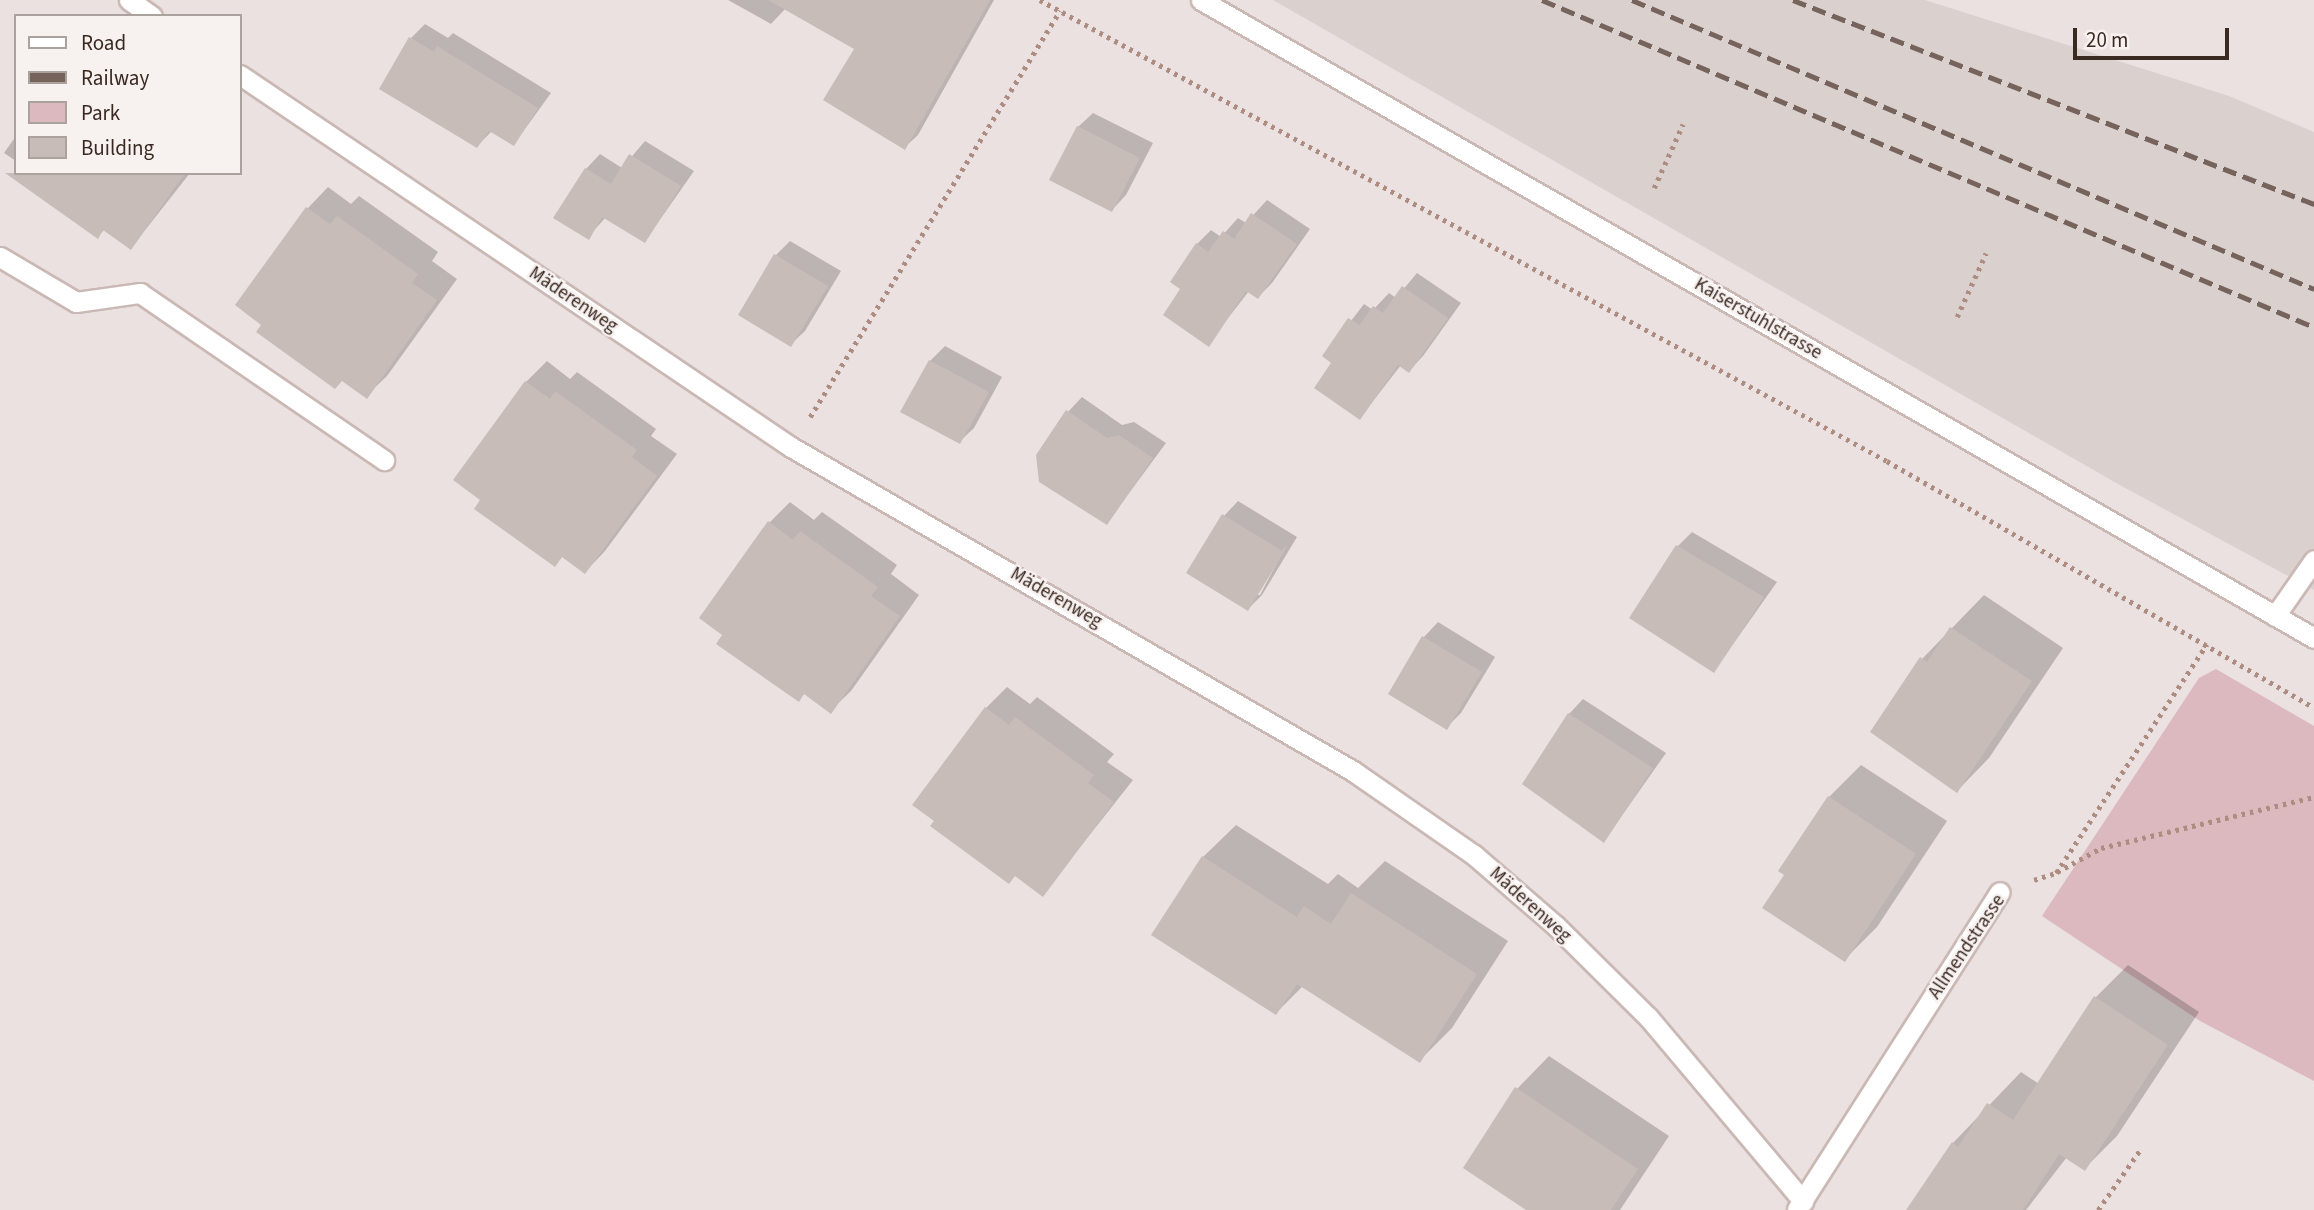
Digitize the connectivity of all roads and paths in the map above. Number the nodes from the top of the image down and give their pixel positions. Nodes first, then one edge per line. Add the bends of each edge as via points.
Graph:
1 (129, 0) edge
2 (1040, 0) edge
3 (1201, 0) edge
4 (1060, 11) junction
5 (149, 14) edge
6 (242, 76) edge
7 (1683, 124) dead end
8 (1654, 188) dead end
9 (1986, 253) dead end
10 (0, 257) edge
11 (1957, 317) dead end
12 (791, 447) junction
13 (384, 460) dead end
14 (2314, 560) edge
15 (2275, 616) junction
16 (2314, 638) edge
17 (2207, 644) junction
18 (2314, 708) edge
19 (2314, 797) edge
20 (2056, 873) junction
21 (2000, 892) joint
22 (2140, 1150) dead end
23 (1800, 1205) edge
24 (2098, 1210) edge

1 - 5 street
2 - 4 path
3 - 15 street, Kaiserstuhlstrasse
4 - 12 path
4 - 17 path via 1887,461
6 - 12 street, Mäderenweg
7 - 8 path
9 - 11 path
10 - 13 street via 76,302 140,293
12 - 23 street, Mäderenweg via 1342,764 1474,855 1556,926 1648,1017
14 - 15 street
15 - 16 street, Kaiserstuhlstrasse
17 - 18 path
17 - 20 path
19 - 20 path, Allmendstrasse via 2101,848
20 - 21 path, Allmendstrasse
21 - 23 street, Allmendstrasse
22 - 24 path

